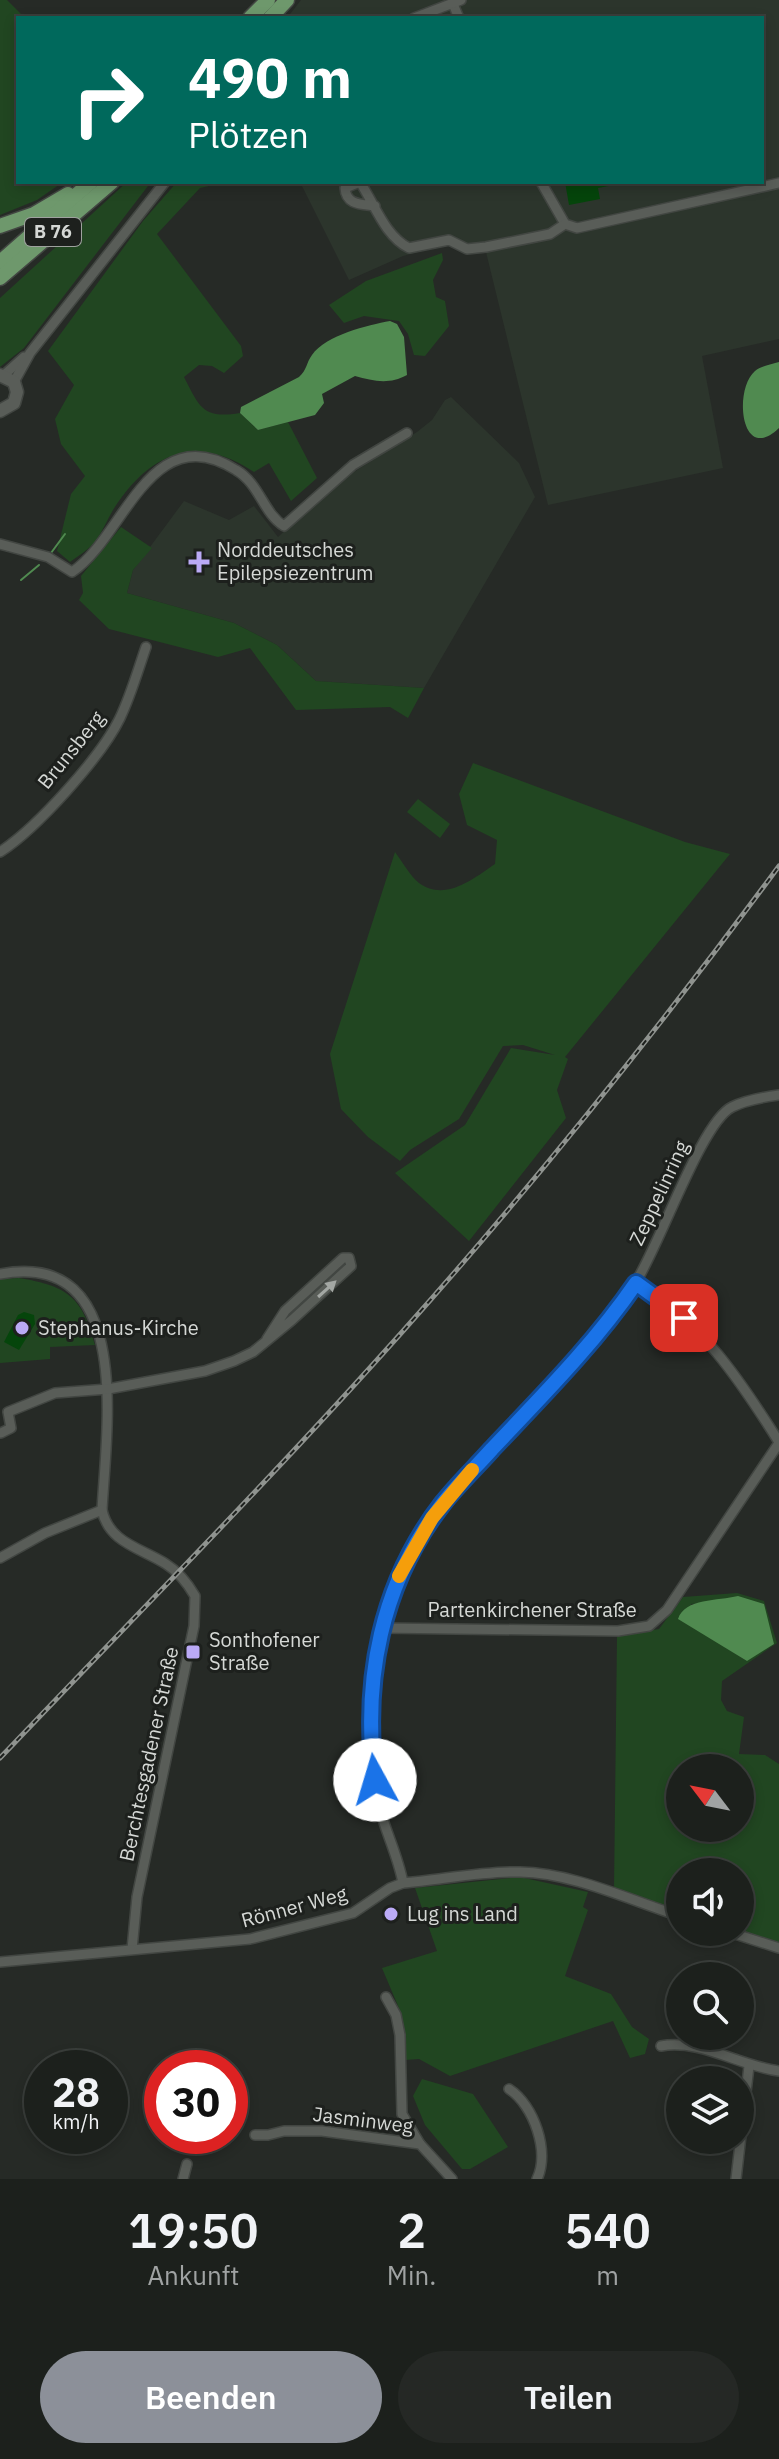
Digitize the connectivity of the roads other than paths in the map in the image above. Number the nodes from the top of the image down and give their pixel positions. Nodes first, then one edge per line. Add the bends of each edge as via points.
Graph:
1 (268, 0) edge
2 (287, 0) edge
3 (457, 2) edge
4 (252, 16) edge
5 (272, 16) edge
6 (419, 16) edge
7 (779, 183) edge
8 (86, 184) edge
9 (88, 184) edge
10 (110, 184) edge
11 (163, 184) edge
12 (542, 184) edge
13 (375, 206) dead end
14 (565, 224) junction
15 (0, 226) edge
16 (0, 262) edge
17 (0, 278) edge
18 (6, 378) edge
19 (0, 411) edge
20 (407, 433) dead end
21 (0, 544) edge
22 (146, 647) dead end
23 (0, 852) edge
24 (779, 1095) edge
25 (0, 1274) edge
26 (636, 1283) junction
27 (267, 1339) junction
28 (108, 1389) junction
29 (1, 1433) edge
30 (779, 1443) edge
31 (102, 1510) junction
32 (0, 1558) edge
33 (382, 1628) junction
34 (403, 1883) junction
35 (666, 1911) edge
36 (754, 1940) edge
37 (779, 1948) edge
38 (132, 1949) junction
39 (0, 1962) edge
40 (386, 1997) dead end
41 (661, 2046) dead end
42 (749, 2066) edge
43 (754, 2067) edge
44 (779, 2071) edge
45 (509, 2089) dead end
46 (255, 2135) dead end
47 (420, 2144) junction
48 (739, 2154) edge
49 (187, 2164) dead end
50 (183, 2179) edge
51 (452, 2179) edge
52 (537, 2179) edge
53 (736, 2179) edge

1 - 4 highway
2 - 5 highway
3 - 6 street
7 - 14 street via 577,228
8 - 15 highway, B 76 via 34,214
9 - 16 highway, B 76
10 - 17 highway, B 76
11 - 18 street
12 - 14 street
13 - 14 street via 392,236 409,248 449,240 467,249 486,247 550,234
18 - 19 main road via 17,392 14,403
20 - 21 street via 353,465 284,526 239,471 217,461 186,458 144,484 101,545 72,572 48,557
22 - 23 street, Brunsberg via 120,719 87,766
24 - 26 street, Zeppelinring via 730,1107 708,1130
25 - 28 street via 42,1274 86,1301 97,1325
26 - 30 street via 715,1347
26 - 33 street, Zeppelinring via 581,1356 443,1503 401,1573
27 -> 27 street via 351,1266 349,1258 285,1311
27 - 28 street via 253,1352 205,1371
28 - 29 street via 55,1393 8,1412 11,1428
28 - 31 street
30 - 33 street, Partenkirchener Straße via 667,1610 649,1626 618,1631
31 - 32 street
31 - 38 street, Berchtesgadener Straße via 112,1534 177,1573 195,1596 197,1608 137,1897
33 - 34 street, Zeppelinring via 370,1695 372,1757 378,1802
34 - 35 street, Rönner Weg via 520,1872 599,1888
34 - 38 street, Rönner Weg via 353,1913 250,1939
36 - 37 street
38 - 39 street, Rönner Weg
40 - 47 street via 400,2035 402,2114
41 - 42 street via 678,2043
43 - 44 street
45 - 52 street via 521,2097 533,2120 542,2169
46 - 47 street, Jasminweg via 322,2131
47 - 51 street, Jasminweg
48 - 53 street
49 - 50 street

